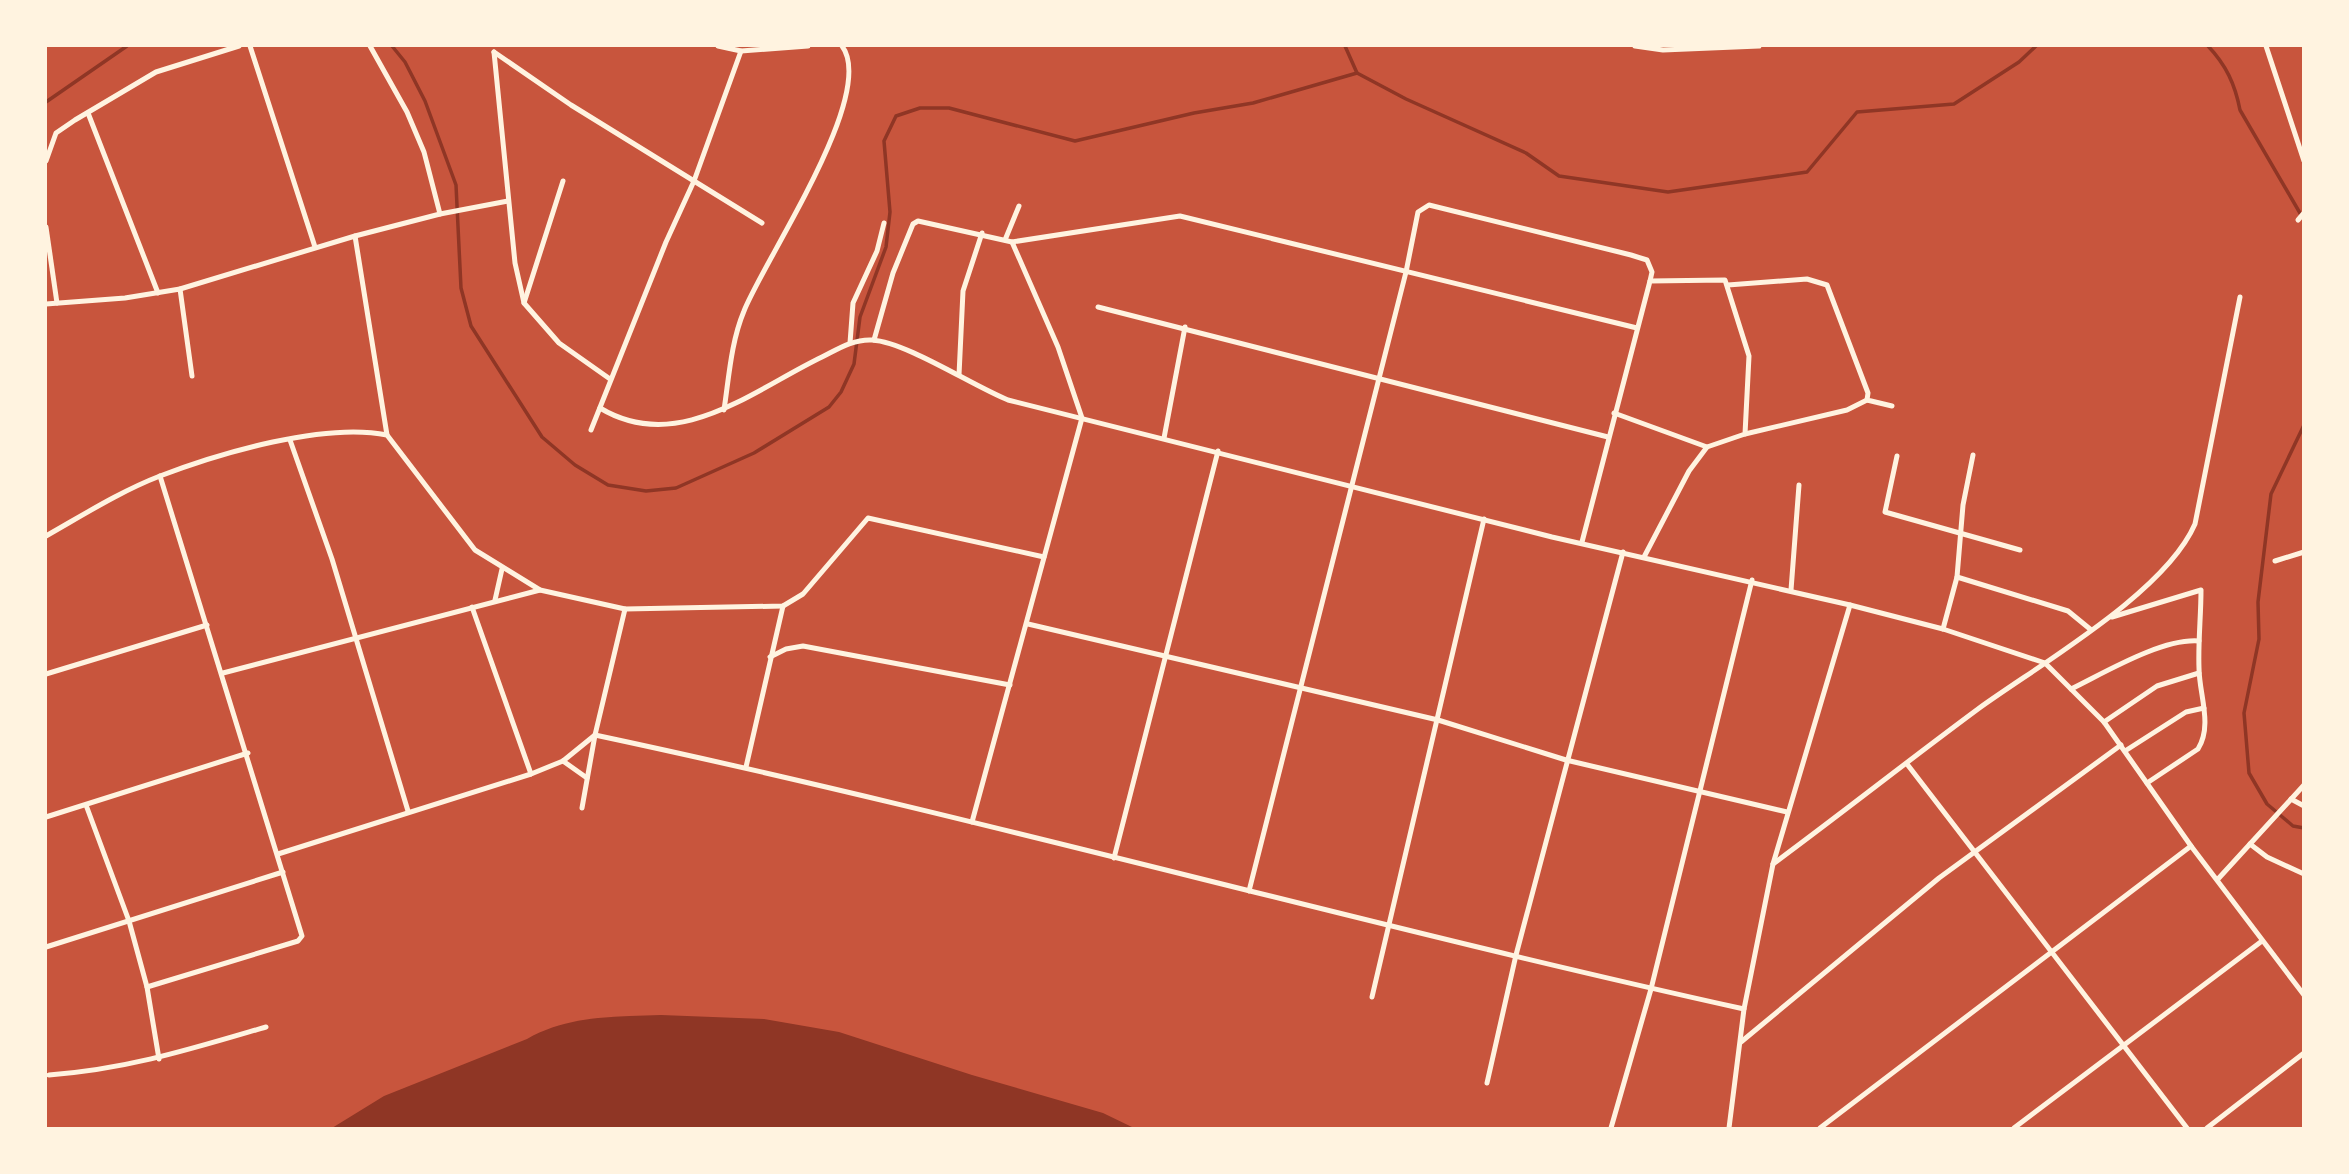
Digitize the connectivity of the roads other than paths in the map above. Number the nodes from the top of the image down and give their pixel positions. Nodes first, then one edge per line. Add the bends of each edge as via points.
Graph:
1 (239, 46) edge
2 (250, 46) edge
3 (370, 46) edge
4 (718, 46) edge
5 (808, 46) edge
6 (842, 46) edge
7 (1635, 46) edge
8 (1759, 46) edge
9 (2266, 46) edge
10 (741, 51) junction
11 (88, 113) junction
12 (2304, 161) edge
13 (46, 162) edge
14 (563, 181) dead end
15 (694, 181) junction
16 (508, 201) junction
17 (1019, 206) dead end
18 (440, 214) junction
19 (762, 223) dead end
20 (884, 223) dead end
21 (46, 227) edge
22 (982, 233) junction
23 (355, 236) junction
24 (1008, 241) junction
25 (315, 247) junction
26 (1406, 272) junction
27 (1650, 281) junction
28 (1728, 285) junction
29 (180, 289) junction
30 (158, 293) junction
31 (2240, 297) dead end
32 (58, 303) junction
33 (524, 303) junction
34 (48, 304) edge
35 (1098, 307) dead end
36 (1185, 327) junction
37 (1636, 328) junction
38 (872, 340) junction
39 (853, 342) junction
40 (959, 375) junction
41 (192, 376) dead end
42 (1378, 378) junction
43 (610, 379) junction
44 (1867, 400) junction
45 (1892, 406) dead end
46 (600, 408) junction
47 (724, 410) junction
48 (1614, 413) junction
49 (1082, 418) junction
50 (591, 430) dead end
51 (1745, 434) junction
52 (387, 435) junction
53 (1608, 437) junction
54 (1164, 438) junction
55 (290, 440) junction
56 (1707, 447) junction
57 (1218, 451) junction
58 (1973, 455) dead end
59 (1897, 456) dead end
60 (160, 476) junction
61 (1350, 483) junction
62 (1799, 485) dead end
63 (1484, 519) junction
64 (1962, 535) junction
65 (46, 536) edge
66 (1582, 542) junction
67 (2020, 550) dead end
68 (1623, 552) junction
69 (2304, 552) edge
70 (1044, 557) junction
71 (1644, 557) junction
72 (2275, 561) dead end
73 (502, 569) junction
74 (1957, 577) junction
75 (1752, 580) junction
76 (540, 590) junction
77 (1791, 590) junction
78 (495, 600) junction
79 (1850, 605) junction
80 (783, 606) junction
81 (472, 607) junction
82 (625, 609) junction
83 (2110, 618) junction
84 (1028, 624) junction
85 (207, 625) junction
86 (1943, 629) junction
87 (2090, 629) junction
88 (353, 636) junction
89 (2199, 641) junction
90 (1167, 655) junction
91 (769, 657) junction
92 (2045, 663) junction
93 (223, 673) junction
94 (2199, 673) junction
95 (46, 674) edge
96 (1010, 685) junction
97 (1299, 688) junction
98 (2071, 689) junction
99 (2203, 708) junction
100 (1438, 720) junction
101 (2104, 722) junction
102 (595, 734) junction
103 (2123, 748) junction
104 (248, 753) junction
105 (1566, 760) junction
106 (563, 761) junction
107 (1907, 764) junction
108 (746, 767) junction
109 (531, 774) junction
110 (587, 778) junction
111 (2147, 783) junction
112 (2304, 785) edge
113 (1699, 791) junction
114 (2291, 799) junction
115 (86, 805) junction
116 (2304, 806) edge
117 (582, 808) dead end
118 (408, 811) junction
119 (1787, 812) junction
120 (46, 817) edge
121 (972, 822) junction
122 (2250, 844) junction
123 (2191, 846) junction
124 (1974, 852) junction
125 (278, 854) junction
126 (1114, 858) junction
127 (1773, 864) junction
128 (283, 872) junction
129 (2304, 874) edge
130 (2218, 879) junction
131 (1249, 891) junction
132 (129, 921) junction
133 (1388, 925) junction
134 (2262, 941) junction
135 (46, 947) edge
136 (2053, 954) junction
137 (1516, 955) junction
138 (147, 987) junction
139 (1651, 989) junction
140 (2304, 995) edge
141 (1372, 997) dead end
142 (1744, 1009) junction
143 (265, 1027) dead end
144 (1741, 1042) junction
145 (2123, 1045) junction
146 (2304, 1053) edge
147 (159, 1059) junction
148 (49, 1075) dead end
149 (1487, 1083) dead end
150 (1611, 1129) edge
151 (1730, 1129) edge
152 (1820, 1129) edge
153 (2014, 1129) edge
154 (2187, 1129) edge
155 (2207, 1129) edge

1 - 11 street via 156,72
2 - 25 street
3 - 18 street via 416,132
4 - 10 street
5 - 10 street
6 - 47 street via 848,62 839,119 744,309
7 - 8 street via 1662,50
9 - 12 street
10 - 15 street
11 - 13 street via 56,133
11 - 30 street
14 - 33 street
15 - 16 street via 494,52
15 - 19 street
15 - 43 street
16 - 18 street
16 - 33 street
17 - 24 street
18 - 23 street
20 - 39 street via 877,251 853,303
21 - 32 street
22 - 24 street
22 - 38 street via 926,221 913,224
22 - 40 street via 963,291
23 - 25 street
23 - 52 street
24 - 26 street via 1180,216
24 - 49 street via 1058,348
25 - 29 street
26 - 27 street via 1418,212 1429,205 1647,260
26 - 37 street
26 - 42 street
27 - 28 street via 1720,279
27 - 37 street
28 - 44 street via 1807,279 1827,285
28 - 51 street via 1749,356
29 - 30 street
29 - 41 street
30 - 32 street
31 - 83 street via 2195,524 2174,560
32 - 34 street
33 - 43 street via 559,343
35 - 36 street
36 - 42 street
36 - 54 street
37 - 48 street
38 - 39 street
38 - 40 street
39 - 47 street
40 - 49 street via 1008,400
42 - 53 street
42 - 61 street
43 - 46 street
44 - 45 street
44 - 51 street via 1847,410
46 - 47 street via 638,423 667,424 690,422
46 - 50 street
48 - 53 street
48 - 56 street
49 - 54 street
49 - 70 street
51 - 56 street
52 - 55 street via 323,433
52 - 73 street via 475,550
53 - 66 street
54 - 57 street
55 - 60 street
55 - 88 street via 332,559
56 - 71 street via 1689,471
57 - 61 street
57 - 90 street
58 - 64 street
59 - 64 street via 1885,512
60 - 65 street
60 - 85 street
61 - 63 street
61 - 97 street
62 - 77 street
63 - 66 street
63 - 100 street
64 - 67 street
64 - 74 street
66 - 68 street
68 - 71 street
68 - 105 street
69 - 72 street
70 - 80 street via 868,518 803,594
70 - 84 street
71 - 75 street
73 - 76 street
73 - 78 street
74 - 86 street
74 - 87 street via 2068,611
75 - 77 street
75 - 113 street
76 - 78 street
76 - 82 street
77 - 79 street
78 - 81 street
79 - 86 street
79 - 119 street
80 - 82 street
80 - 91 street
81 - 88 street
81 - 109 street
82 - 102 street
83 - 87 street
83 - 89 street via 2201,590
84 - 90 street
84 - 96 street
85 - 93 street
85 - 95 street
86 - 92 street
87 - 92 street
88 - 93 street
88 - 118 street
89 - 94 street
89 - 98 street via 2179,642
90 - 97 street
90 - 126 street
91 - 96 street via 803,646
91 - 108 street
92 - 98 street
92 - 107 street
93 - 104 street
94 - 99 street
94 - 101 street via 2157,686
96 - 121 street
97 - 100 street
97 - 131 street
98 - 101 street
99 - 103 street via 2186,712
99 - 111 street via 2203,742 2198,749
100 - 105 street
100 - 133 street
101 - 103 street
102 - 106 street
102 - 108 street
102 - 110 street
103 - 111 street
103 - 124 street
104 - 115 street
104 - 125 street
105 - 113 street
105 - 137 street
106 - 109 street
106 - 110 street
107 - 124 street
107 - 127 street
108 - 121 street
109 - 118 street
110 - 117 street
111 - 123 street
112 - 114 street
113 - 119 street
113 - 139 street
114 - 116 street
114 - 122 street
115 - 120 street
115 - 132 street
118 - 125 street
119 - 127 street
121 - 126 street
122 - 129 street
122 - 130 street
123 - 130 street
123 - 136 street
124 - 136 street
124 - 144 street
125 - 128 street
126 - 131 street
127 - 142 street
128 - 132 street
128 - 138 street via 301,929 298,941
130 - 134 street
131 - 133 street
132 - 135 street
132 - 138 street
133 - 137 street
133 - 141 street
134 - 140 street
134 - 145 street
136 - 145 street
136 - 152 street
137 - 139 street
137 - 149 street
138 - 147 street
139 - 142 street
139 - 150 street
142 - 144 street
143 - 147 street
144 - 151 street
145 - 153 street
145 - 154 street
146 - 155 street
147 - 148 street via 105,1071

